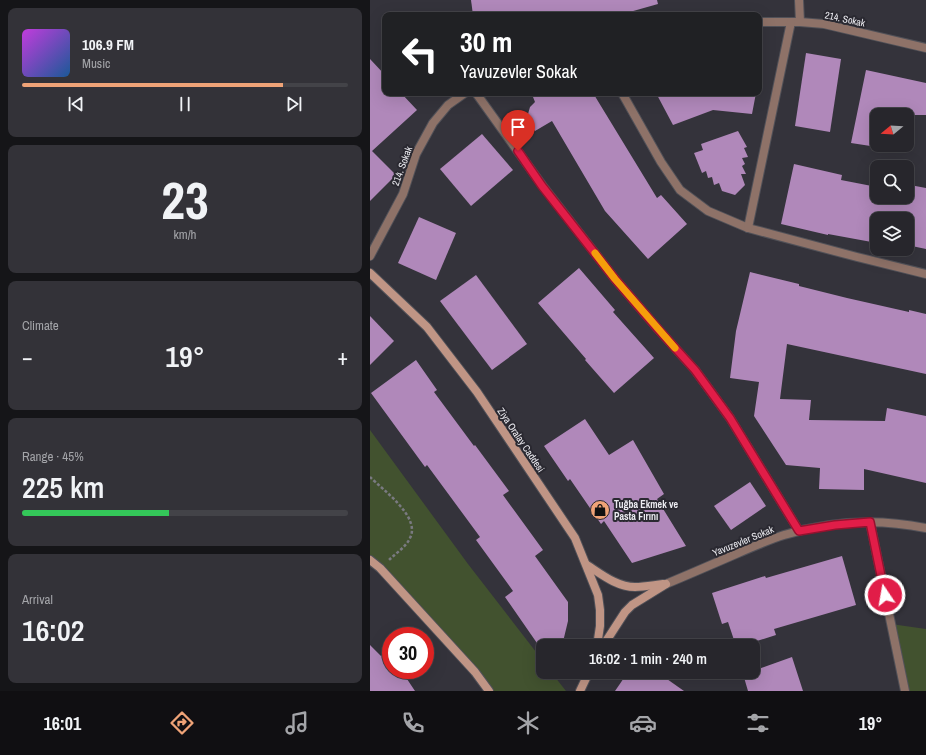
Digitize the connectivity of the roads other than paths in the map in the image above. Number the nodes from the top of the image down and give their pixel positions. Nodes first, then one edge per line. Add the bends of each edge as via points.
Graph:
1 (799, 0) edge
2 (762, 22) edge
3 (791, 22) junction
4 (800, 22) junction
5 (926, 48) edge
6 (461, 96) edge
7 (478, 96) edge
8 (624, 96) edge
9 (748, 228) junction
10 (370, 256) edge
11 (370, 272) edge
12 (926, 274) edge
13 (870, 522) junction
14 (926, 528) edge
15 (799, 531) junction
16 (370, 560) edge
17 (586, 565) junction
18 (666, 584) junction
19 (598, 639) edge
20 (608, 639) edge
21 (586, 679) edge
22 (903, 690) edge
23 (489, 691) edge
24 (580, 691) edge

1 - 4 street
2 - 3 street, 214. Sokak
3 - 4 street, 214. Sokak
3 - 9 street
4 - 5 street, 214. Sokak via 824,24
6 - 10 street, 214. Sokak via 448,105 433,123 416,154 402,194
7 - 15 street via 542,186 615,279 695,370 730,418
8 - 9 street via 660,162 680,190 708,211
9 - 12 street
11 - 17 main road, Ziya Oralay Caddesi via 427,327 477,392 575,538
13 - 14 street, Yavuzevler Sokak
13 - 15 street, Yavuzevler Sokak
13 - 22 street
15 - 18 street, Yavuzevler Sokak via 763,542
16 - 23 main road via 475,672
17 - 18 main road via 626,586
17 - 19 main road, Ziya Oralay Caddesi via 598,595
18 - 20 main road via 632,605
21 - 24 main road

